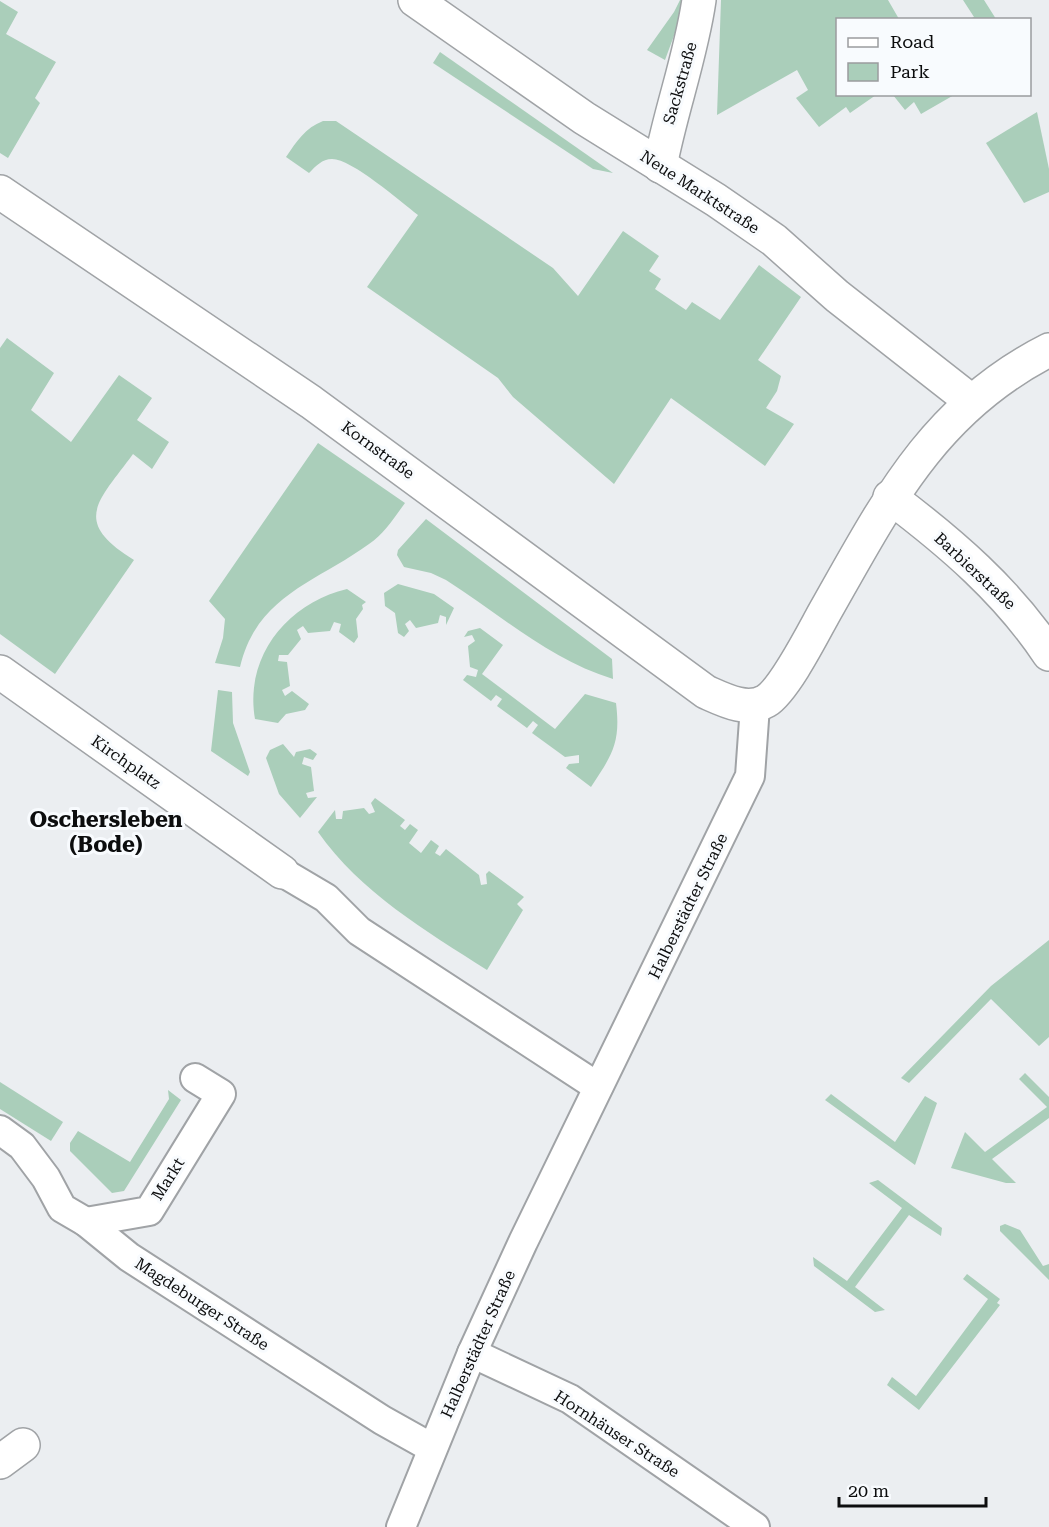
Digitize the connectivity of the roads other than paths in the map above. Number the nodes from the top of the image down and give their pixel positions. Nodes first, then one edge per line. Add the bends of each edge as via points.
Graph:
1 (415, 0) edge
2 (699, 0) edge
3 (660, 166) junction
4 (0, 192) edge
5 (1049, 350) edge
6 (971, 401) junction
7 (890, 497) junction
8 (1049, 654) edge
9 (0, 672) edge
10 (754, 706) junction
11 (282, 872) joint
12 (195, 1078) dead end
13 (598, 1087) junction
14 (0, 1131) edge
15 (86, 1221) junction
16 (472, 1353) junction
17 (432, 1448) junction
18 (401, 1527) edge
19 (755, 1527) edge

1 - 3 street, Neue Marktstraße
2 - 3 street, Sackstraße via 693,41
3 - 6 street, Neue Marktstraße via 774,240 837,296
4 - 10 street, Kornstraße via 311,402 706,692 731,703
5 - 6 street
6 - 7 street via 933,439
7 - 8 street, Barbierstraße via 991,581
7 - 10 street via 798,660 768,700
9 - 11 street, Kirchplatz
10 - 13 street, Halberstädter Straße via 750,776
11 - 13 street via 326,898 358,931
12 - 15 street, Markt via 221,1094 149,1211
13 - 16 street, Halberstädter Straße
14 - 15 street, Magdeburger Straße via 22,1146 62,1208
15 - 17 street, Magdeburger Straße via 129,1257
16 - 17 street, Halberstädter Straße
16 - 19 street, Hornhäuser Straße via 570,1399
17 - 18 street, Halberstädter Straße

